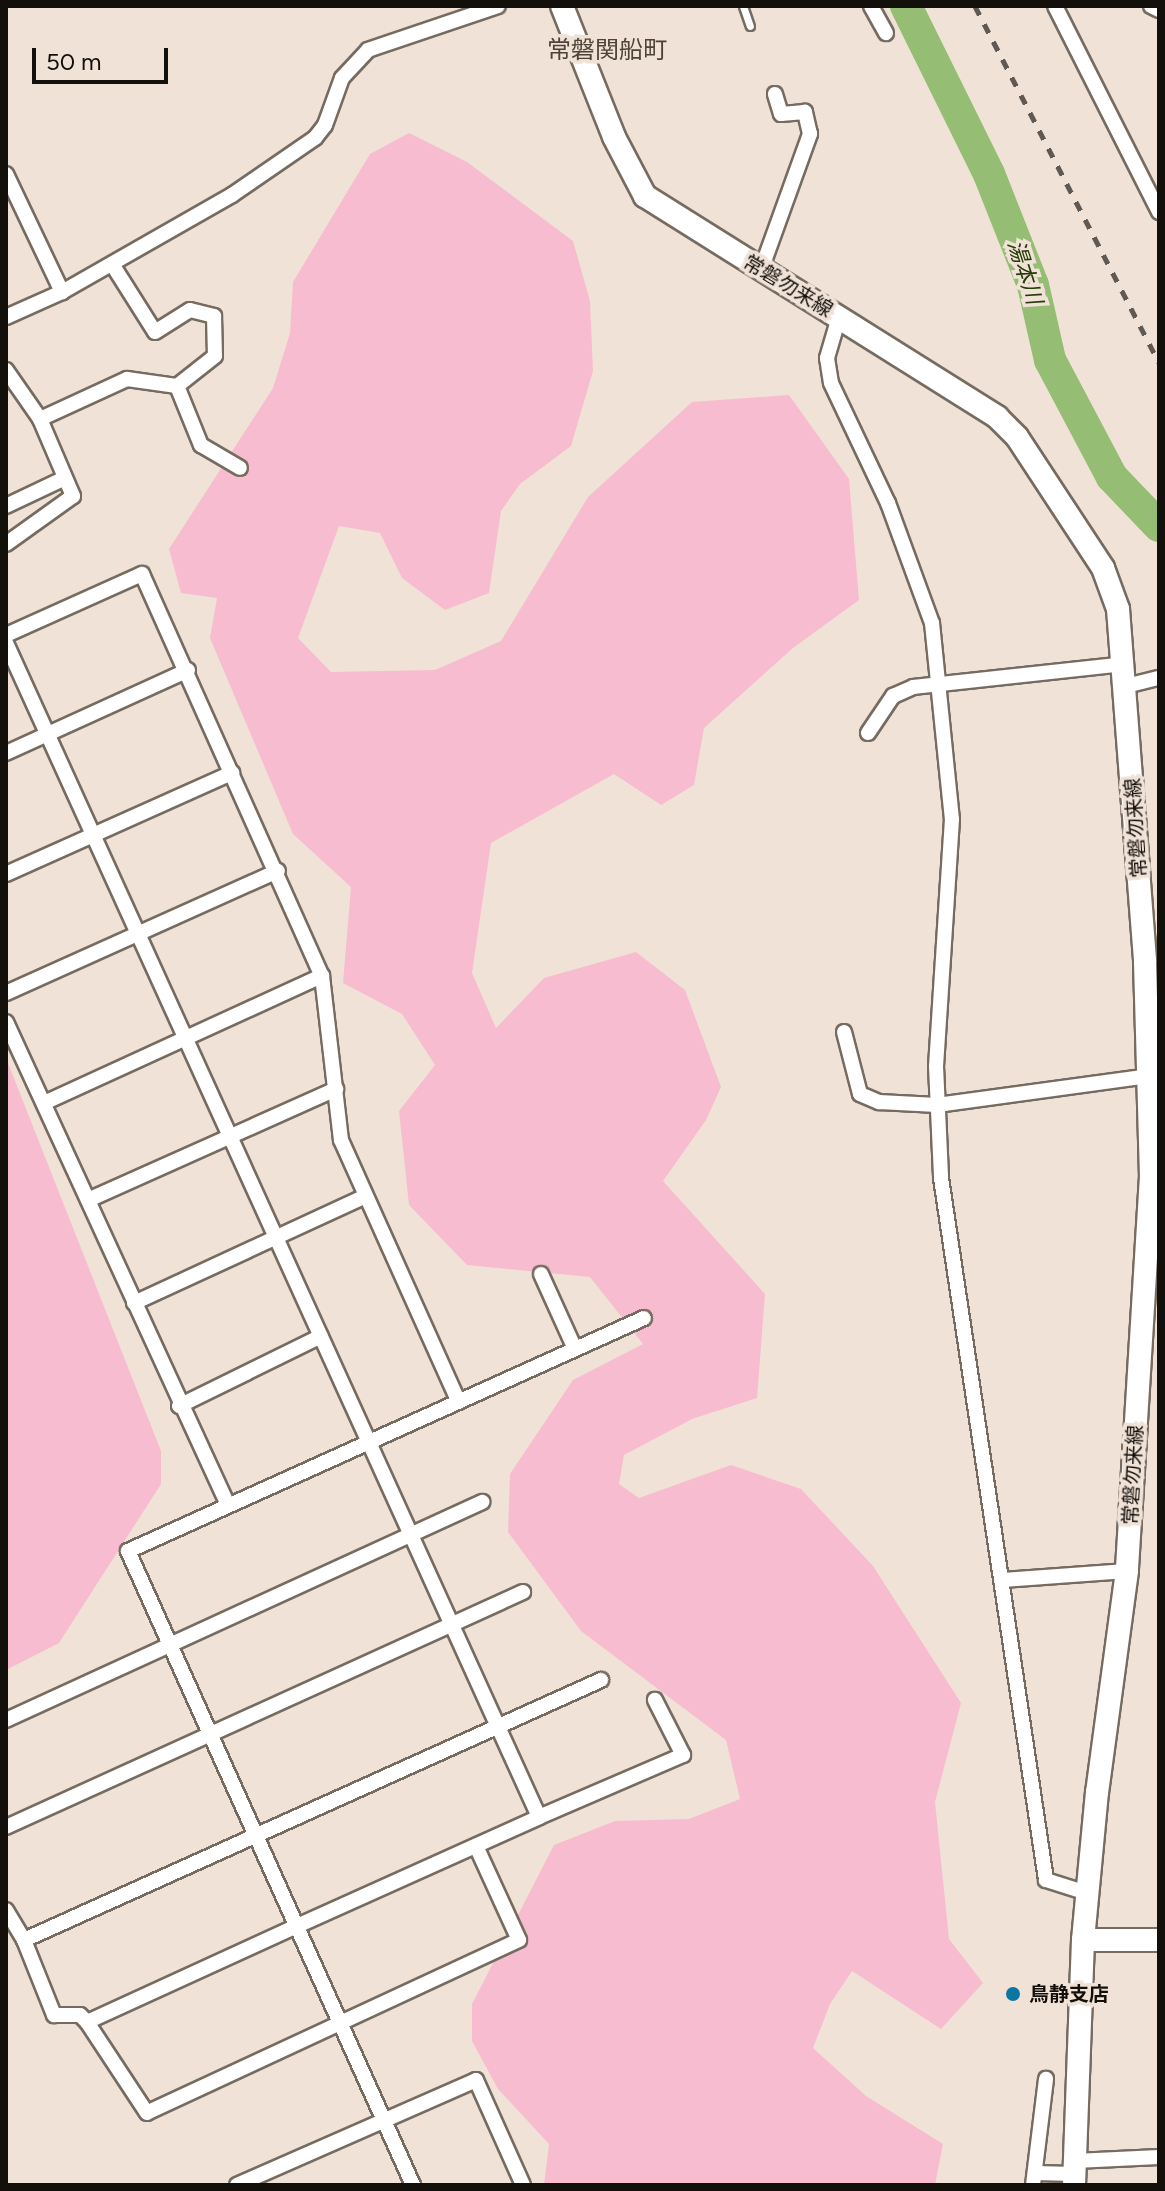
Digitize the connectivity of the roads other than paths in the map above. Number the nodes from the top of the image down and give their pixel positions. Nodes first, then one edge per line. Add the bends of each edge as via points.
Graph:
1 (498, 6) edge
2 (562, 6) edge
3 (743, 6) edge
4 (871, 6) edge
5 (1055, 6) edge
6 (1151, 6) edge
7 (1159, 10) edge
8 (750, 26) dead end
9 (886, 33) dead end
10 (775, 94) dead end
11 (6, 174) edge
12 (10, 192) edge
13 (1159, 212) edge
14 (112, 264) junction
15 (761, 270) junction
16 (62, 292) junction
17 (6, 317) edge
18 (839, 317) junction
19 (6, 370) edge
20 (177, 386) junction
21 (40, 419) junction
22 (240, 468) dead end
23 (65, 478) junction
24 (6, 506) edge
25 (6, 544) edge
26 (6, 635) edge
27 (6, 643) edge
28 (188, 670) junction
29 (1125, 675) junction
30 (1159, 678) edge
31 (941, 685) junction
32 (47, 733) junction
33 (868, 733) dead end
34 (6, 753) edge
35 (232, 773) junction
36 (93, 835) junction
37 (278, 871) junction
38 (6, 874) edge
39 (139, 935) junction
40 (322, 976) junction
41 (6, 993) edge
42 (6, 1022) edge
43 (844, 1032) dead end
44 (185, 1036) junction
45 (1150, 1076) junction
46 (336, 1089) junction
47 (44, 1103) junction
48 (937, 1105) junction
49 (230, 1136) junction
50 (366, 1196) junction
51 (88, 1200) junction
52 (276, 1239) junction
53 (541, 1274) dead end
54 (134, 1303) junction
55 (644, 1318) dead end
56 (321, 1336) junction
57 (575, 1349) junction
58 (459, 1402) junction
59 (179, 1406) junction
60 (370, 1444) junction
61 (482, 1502) dead end
62 (228, 1505) junction
63 (411, 1534) junction
64 (1127, 1571) junction
65 (1003, 1580) junction
66 (523, 1592) dead end
67 (452, 1624) junction
68 (169, 1644) junction
69 (601, 1680) dead end
70 (655, 1700) dead end
71 (6, 1720) edge
72 (498, 1727) junction
73 (213, 1735) junction
74 (539, 1817) junction
75 (6, 1827) edge
76 (255, 1837) junction
77 (476, 1846) junction
78 (1087, 1893) junction
79 (6, 1910) edge
80 (297, 1926) junction
81 (24, 1940) junction
82 (1083, 1940) junction
83 (1159, 1940) edge
84 (87, 2022) junction
85 (342, 2023) junction
86 (1046, 2079) dead end
87 (384, 2122) junction
88 (1159, 2157) edge
89 (1075, 2173) edge
90 (1034, 2179) edge
91 (237, 2185) edge
92 (413, 2185) edge
93 (523, 2185) edge

1 - 14 street via 368,50 342,78 315,138 232,195
2 - 15 main road, 常磐勿来線 via 614,137 645,196
3 - 8 lane
4 - 9 street
5 - 13 street
6 - 7 street
10 - 15 street via 781,114 805,112 810,134
11 - 12 street
12 - 16 street
14 - 16 street
14 - 20 street via 155,332 190,310 214,316 215,356
15 - 18 main road, 常磐勿来線
16 - 17 street
18 - 29 main road, 常磐勿来線 via 969,396 1017,437 1103,568 1118,609
18 - 31 street via 827,358 831,383 915,565 932,623
19 - 21 street
20 - 21 street via 127,379
20 - 22 street via 201,445
21 - 23 street
23 - 24 street
23 - 25 street via 73,496
26 - 28 street via 142,574
27 - 32 street
28 - 32 street
28 - 35 street
29 - 30 street
29 - 31 street
29 - 45 main road, 常磐勿来線
31 - 33 street via 913,687 893,696
31 - 48 street via 952,819
32 - 34 street
32 - 36 street
35 - 36 street
35 - 37 street
36 - 38 street
36 - 39 street
37 - 39 street
37 - 40 street
39 - 41 street
39 - 44 street
40 - 44 street
40 - 46 street
42 - 47 street
43 - 48 street via 860,1094 879,1102
44 - 47 street
44 - 49 street
45 - 48 street
45 - 64 main road, 常磐勿来線 via 1151,1176
46 - 49 street
46 - 50 street via 341,1140
47 - 51 street
48 - 65 street via 948,1235
49 - 51 street
49 - 52 street
50 - 52 street
50 - 58 street
51 - 54 street
52 - 54 street
52 - 56 street
53 - 57 street
54 - 59 street
55 - 57 street
56 - 59 street
56 - 60 street
57 - 58 street
58 - 60 street
59 - 62 street
60 - 62 street
60 - 63 street
61 - 63 street
62 - 68 street via 128,1551
63 - 67 street
63 - 68 street
64 - 65 street
64 - 78 main road, 常磐勿来線
65 - 78 street via 1046,1880
66 - 67 street
67 - 72 street
67 - 73 street
68 - 71 street
68 - 73 street
69 - 72 street
70 - 74 street via 683,1755
72 - 74 street
72 - 76 street
73 - 75 street
73 - 76 street
74 - 77 street
76 - 80 street
76 - 81 street
77 - 80 street
77 - 85 street via 519,1940
78 - 82 main road, 常磐勿来線
79 - 81 street
80 - 84 street
80 - 85 street
81 - 84 street via 54,2015 80,2015
82 - 83 main road
82 - 89 main road, 常磐勿来線
84 - 85 street via 147,2113
85 - 87 street
86 - 90 street
87 - 91 street
87 - 92 street
87 - 93 street via 476,2080
88 - 89 street
89 - 90 street

